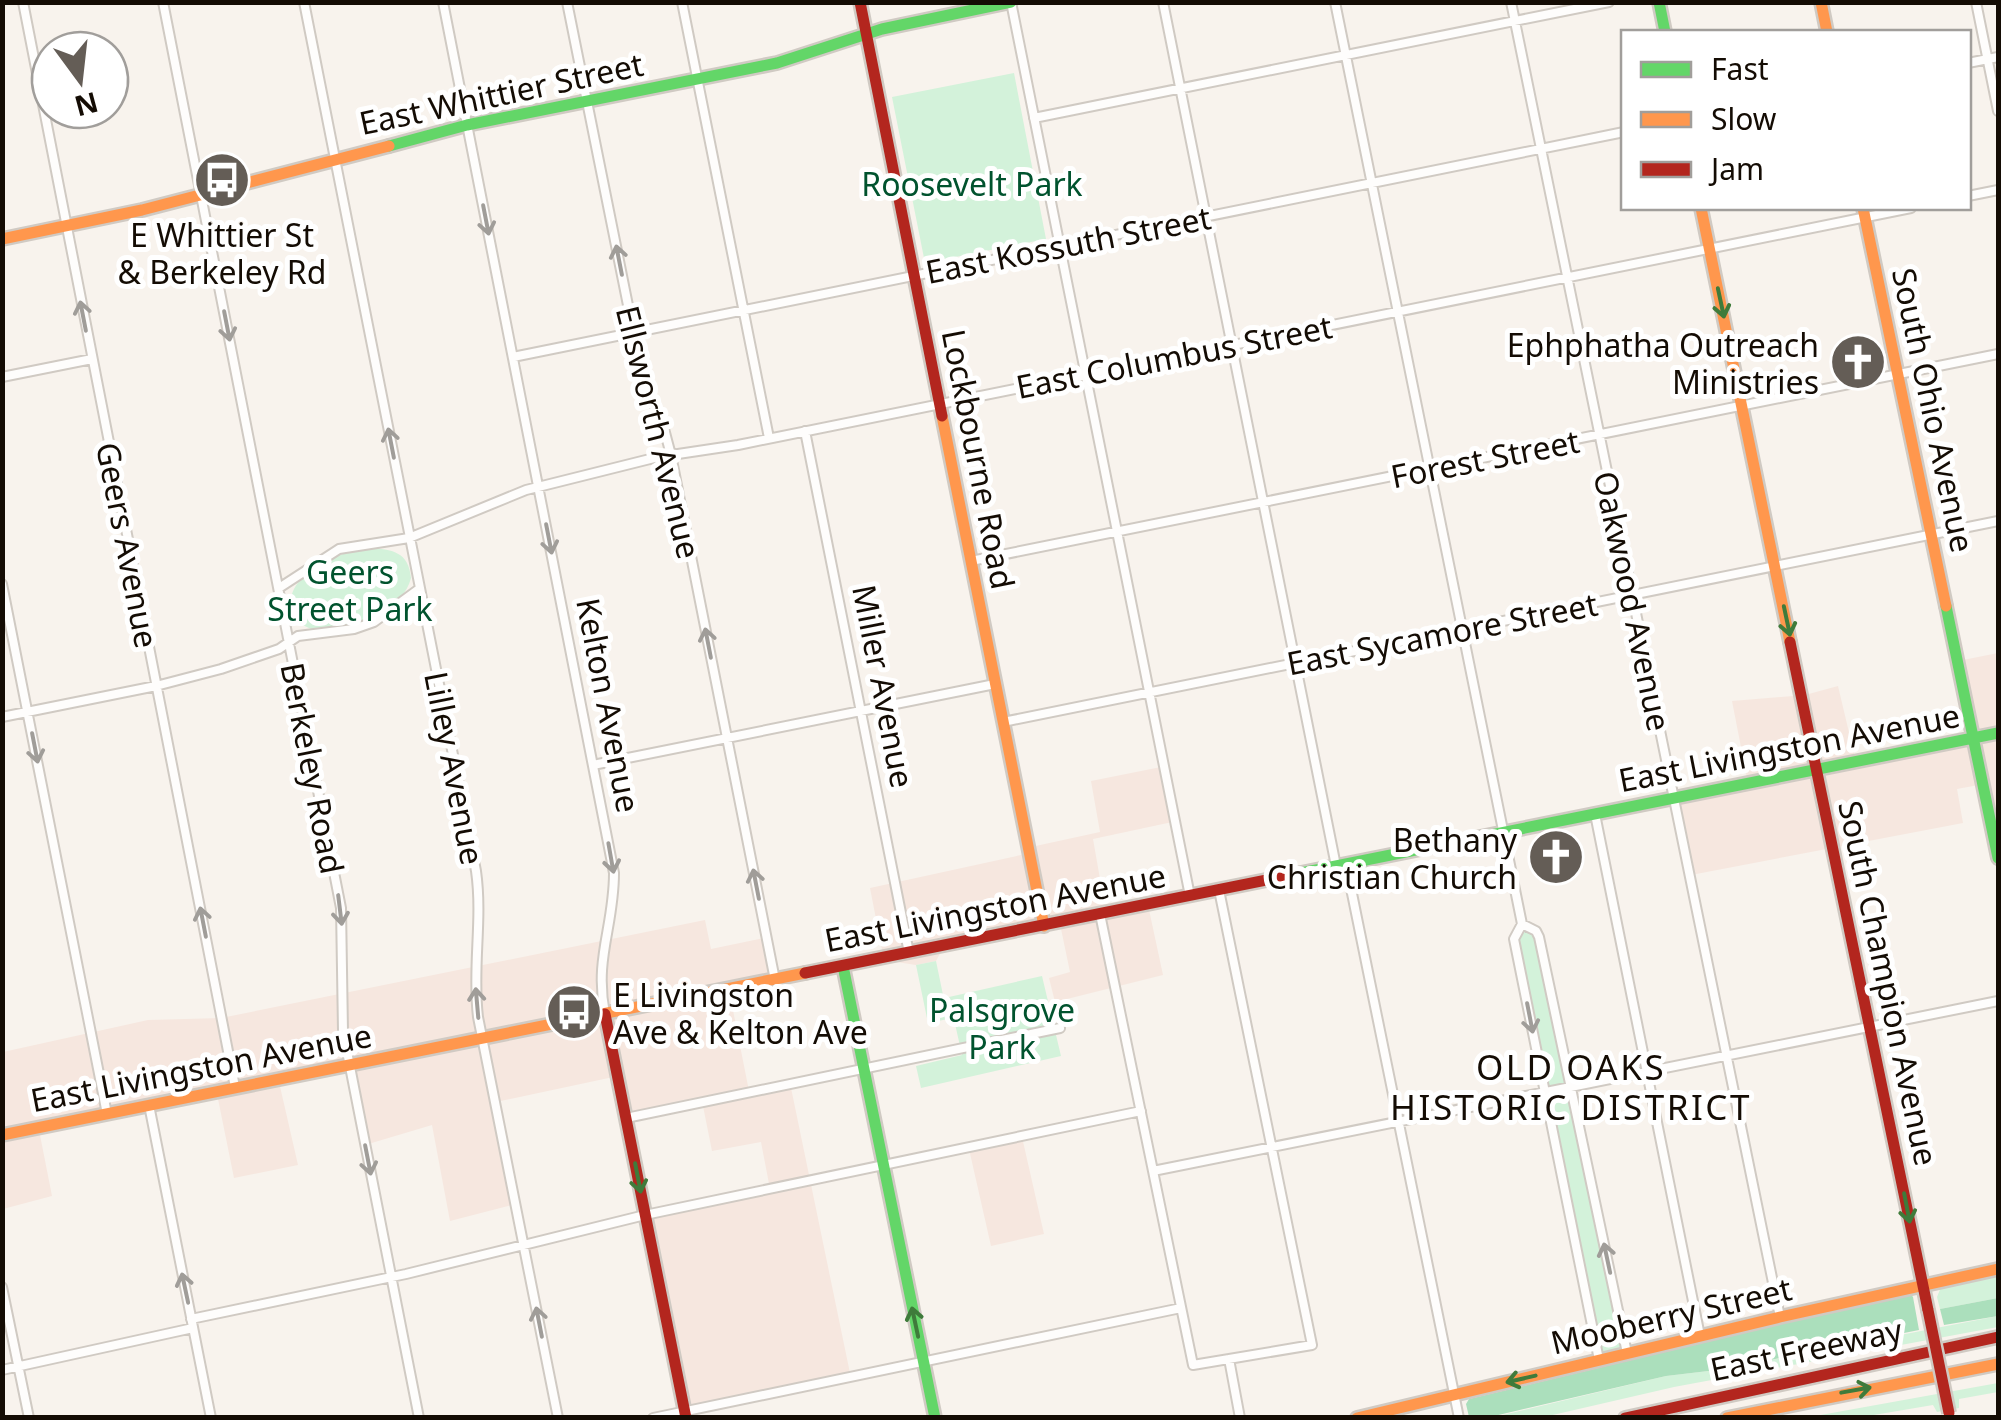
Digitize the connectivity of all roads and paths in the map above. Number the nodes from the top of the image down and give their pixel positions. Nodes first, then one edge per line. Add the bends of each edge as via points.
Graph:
1 (23, 2) edge
2 (164, 2) edge
3 (304, 2) edge
4 (443, 2) edge
5 (567, 2) edge
6 (682, 2) edge
7 (860, 2) edge
8 (1011, 2) edge
9 (1163, 2) edge
10 (1334, 2) edge
11 (1511, 2) edge
12 (1609, 2) edge
13 (1658, 2) edge
14 (1820, 2) edge
15 (1976, 2) edge
16 (1515, 21) junction
17 (1665, 30) edge
18 (1827, 30) edge
19 (866, 34) junction
20 (1345, 55) junction
21 (1998, 57) edge
22 (1988, 59) junction
23 (1971, 62) edge
24 (698, 79) junction
25 (1181, 88) junction
26 (587, 102) junction
27 (1998, 111) edge
28 (1034, 118) junction
29 (467, 125) junction
30 (1621, 133) edge
31 (1540, 148) junction
32 (334, 158) junction
33 (1372, 182) junction
34 (1998, 190) edge
35 (1971, 195) edge
36 (201, 196) junction
37 (1702, 210) edge
38 (1864, 212) edge
39 (1206, 216) junction
40 (66, 226) junction
41 (2, 238) edge
42 (1060, 246) junction
43 (1710, 248) junction
44 (914, 275) junction
45 (1567, 277) junction
46 (744, 310) junction
47 (1398, 311) junction
48 (633, 332) junction
49 (1231, 344) junction
50 (1998, 354) edge
51 (512, 356) junction
52 (92, 359) junction
53 (1086, 374) junction
54 (1898, 374) junction
55 (2, 377) edge
56 (940, 403) junction
57 (1743, 406) junction
58 (805, 430) junction
59 (1600, 434) junction
60 (769, 438) junction
61 (671, 456) junction
62 (1430, 469) junction
63 (538, 487) junction
64 (1263, 502) junction
65 (1998, 520) edge
66 (1117, 532) junction
67 (1931, 534) junction
68 (409, 538) junction
69 (971, 561) junction
70 (1776, 566) junction
71 (2, 584) edge
72 (279, 588) junction
73 (420, 589) junction
74 (1632, 594) junction
75 (1463, 629) junction
76 (288, 642) junction
77 (1295, 663) junction
78 (995, 684) junction
79 (156, 686) junction
80 (1150, 692) junction
81 (28, 712) junction
82 (861, 712) junction
83 (2, 717) edge
84 (1003, 722) junction
85 (1998, 733) edge
86 (1974, 738) junction
87 (727, 739) junction
88 (593, 765) junction
89 (1818, 769) junction
90 (1674, 798) junction
91 (1596, 814) junction
92 (1504, 833) junction
93 (1998, 858) edge
94 (1341, 865) junction
95 (1219, 890) junction
96 (1190, 896) junction
97 (1100, 914) junction
98 (1522, 924) junction
99 (1044, 926) junction
100 (909, 952) junction
101 (843, 966) junction
102 (775, 980) junction
103 (1998, 1001) edge
104 (605, 1014) junction
105 (1870, 1026) junction
106 (1060, 1028) dead end
107 (482, 1038) junction
108 (1726, 1056) junction
109 (349, 1065) junction
110 (864, 1068) junction
111 (1647, 1072) junction
112 (1571, 1087) junction
113 (236, 1088) junction
114 (1545, 1092) junction
115 (148, 1105) junction
116 (1141, 1112) junction
117 (107, 1114) junction
118 (626, 1118) junction
119 (1400, 1122) junction
120 (2, 1135) edge
121 (1272, 1147) junction
122 (884, 1166) junction
123 (1154, 1171) junction
124 (645, 1215) junction
125 (524, 1245) junction
126 (1998, 1269) edge
127 (391, 1277) junction
128 (1922, 1284) junction
129 (2, 1287) edge
130 (1181, 1308) junction
131 (1780, 1317) junction
132 (192, 1324) junction
133 (1700, 1336) junction
134 (1998, 1337) edge
135 (1627, 1353) junction
136 (1229, 1359) junction
137 (1600, 1360) junction
138 (924, 1362) junction
139 (1998, 1364) edge
140 (18, 1366) junction
141 (2, 1370) edge
142 (1454, 1394) junction
143 (1458, 1413) edge
144 (686, 1414) edge
145 (1950, 1416) edge
146 (28, 1418) edge
147 (211, 1418) edge
148 (420, 1418) edge
149 (558, 1418) edge
150 (654, 1418) edge
151 (935, 1418) edge
152 (1240, 1418) edge
153 (1358, 1418) edge
154 (1625, 1418) edge
155 (1727, 1418) edge

1 - 40 street, Geers Avenue
2 - 36 street, Berkeley Road
3 - 32 street, Lilley Avenue
4 - 29 street, Kelton Avenue
5 - 26 street, Ellsworth Avenue
6 - 24 street
7 - 19 main road, Lockbourne Road
8 - 19 main road, East Whittier Street
8 - 28 street
9 - 25 street
10 - 20 street
11 - 16 street, Oakwood Avenue
12 - 16 street
13 - 17 main road
14 - 18 main road
15 - 22 street
16 - 20 street
16 - 31 street, Oakwood Avenue
19 - 24 main road, East Whittier Street
19 - 44 main road, Lockbourne Road
20 - 25 street
20 - 33 street
21 - 22 street
22 - 23 street
22 - 27 street
24 - 26 main road, East Whittier Street
24 - 46 street
25 - 28 street
25 - 39 street
26 - 29 main road, East Whittier Street
48 -> 26 street, Ellsworth Avenue
28 - 42 street
29 - 32 main road, East Whittier Street
29 -> 51 street, Kelton Avenue
30 - 31 street, East Kossuth Street
31 - 33 street, East Kossuth Street
31 - 45 street, Oakwood Avenue
32 - 36 main road, East Whittier Street
68 -> 32 street, Lilley Avenue
33 - 39 street, East Kossuth Street
33 - 47 street
34 - 35 street
36 - 40 main road, East Whittier Street
36 -> 72 street, Berkeley Road
37 - 43 main road, South Champion Avenue
38 - 43 street, East Columbus Street
38 - 54 main road, South Ohio Avenue
39 - 42 street, East Kossuth Street
39 - 49 street
40 - 41 main road, East Whittier Street
52 -> 40 street, Geers Avenue
42 - 44 street, East Kossuth Street
42 - 53 street
43 - 45 street, East Columbus Street
43 -> 57 main road, South Champion Avenue
44 - 46 street, East Kossuth Street
44 - 56 main road, Lockbourne Road
45 - 47 street, East Columbus Street
45 - 59 street, Oakwood Avenue
46 - 48 street, East Kossuth Street
46 - 60 street
47 - 49 street, East Columbus Street
47 - 62 street
48 - 51 street, East Kossuth Street
48 - 61 street, Ellsworth Avenue
49 - 53 street, East Columbus Street
49 - 64 street
50 - 54 street, Forest Street
51 - 63 street, Kelton Avenue
52 - 55 street
52 - 79 street, Geers Avenue
53 - 56 street, East Columbus Street
53 - 66 street
54 - 57 street, Forest Street
54 - 67 main road, South Ohio Avenue
56 - 58 street, East Columbus Street
56 - 69 main road, Lockbourne Road
57 - 59 street, Forest Street
57 - 70 main road, South Champion Avenue
58 - 60 street, East Columbus Street
58 - 82 street, Miller Avenue
59 - 62 street, Forest Street
59 - 74 street, Oakwood Avenue
60 - 61 street, East Columbus Street
61 - 63 street, East Columbus Street
87 -> 61 street, Ellsworth Avenue
62 - 64 street, Forest Street
62 - 75 street
63 - 68 street, East Columbus Street
63 -> 88 street, Kelton Avenue
64 - 66 street, Forest Street
64 - 77 street
65 - 67 street, East Sycamore Street
66 - 69 street, Forest Street
66 - 80 street
67 - 70 street, East Sycamore Street
67 - 86 main road, South Ohio Avenue
68 - 72 street, East Columbus Street via 339,549
68 - 73 street, Lilley Avenue
69 - 78 main road, Lockbourne Road
70 - 74 street, East Sycamore Street
70 -> 89 main road, South Champion Avenue
71 - 81 street
72 - 76 street, Berkeley Road
73 - 76 street via 374,622
107 -> 73 street, Lilley Avenue via 475,996 479,893
74 - 75 street, East Sycamore Street
74 - 90 street, Oakwood Avenue
75 - 77 street, East Sycamore Street
75 - 92 street
76 - 79 street
76 -> 109 street, Berkeley Road via 340,908
77 - 80 street, East Sycamore Street
77 - 94 street
78 - 82 street
78 - 84 main road, Lockbourne Road
79 - 81 street
113 -> 79 street, Geers Avenue
80 - 84 street, East Sycamore Street
80 - 96 street
81 - 83 street
81 -> 117 street
82 - 87 street
82 - 100 street, Miller Avenue
84 - 99 main road, Lockbourne Road
85 - 86 main road, East Livingston Avenue
86 - 89 main road, East Livingston Avenue
86 - 93 main road, South Ohio Avenue
87 - 88 street
102 -> 87 street, Ellsworth Avenue
88 -> 104 street, Kelton Avenue via 614,873 600,966
89 - 90 main road, East Livingston Avenue
89 - 105 main road, South Champion Avenue
90 - 91 main road, East Livingston Avenue
90 - 108 street, Oakwood Avenue
91 - 92 main road, East Livingston Avenue
91 - 111 street
92 - 94 main road, East Livingston Avenue
92 - 98 street
94 - 95 main road, East Livingston Avenue
94 - 119 street
95 - 96 main road, East Livingston Avenue
95 - 121 street
96 - 97 main road, East Livingston Avenue
97 - 99 main road, East Livingston Avenue
97 - 116 street
98 - 112 street via 1540,937
98 -> 114 street via 1514,939
99 - 100 main road, East Livingston Avenue
100 - 101 main road, East Livingston Avenue
101 - 102 main road, East Livingston Avenue
101 - 110 main road
102 - 104 main road, East Livingston Avenue
103 - 105 street
104 - 107 main road, East Livingston Avenue
104 - 118 main road, Kelton Avenue
105 - 108 street
105 -> 128 main road, South Champion Avenue
106 - 110 street
107 - 109 main road, East Livingston Avenue
107 - 125 street, Lilley Avenue
108 - 111 street
108 - 131 street, Oakwood Avenue
109 - 113 main road, East Livingston Avenue
109 -> 127 street, Berkeley Road
110 - 118 street
110 - 122 main road
111 - 112 street
111 - 133 street
112 - 114 street
135 -> 112 street
113 - 115 main road, East Livingston Avenue
114 - 119 street
114 - 137 street
115 - 117 main road, East Livingston Avenue
132 -> 115 street
116 - 122 street
116 - 123 street
117 - 120 main road, East Livingston Avenue
118 -> 124 main road, Kelton Avenue
119 - 121 street
119 - 142 street
121 - 123 street
121 - 136 street via 1312,1345
122 - 124 street
138 -> 122 main road
123 - 130 street
124 - 125 street
124 - 144 main road, Kelton Avenue
125 - 127 street
149 -> 125 street, Lilley Avenue
126 - 128 main road, Mooberry Street
127 - 132 street
127 - 148 street, Berkeley Road
128 - 131 main road, Mooberry Street
128 - 145 main road, South Champion Avenue, bridge
129 - 140 street
130 - 136 street via 1193,1365
130 - 138 street
131 - 133 main road, Mooberry Street
132 - 140 street
132 - 147 street
133 - 135 main road, Mooberry Street
134 - 154 main road, East Freeway
135 - 137 main road, Mooberry Street
136 - 152 street
137 -> 142 main road, Mooberry Street
138 - 144 street
138 - 151 main road
155 -> 139 main road, East Freeway
140 - 141 street
140 - 146 street
142 - 143 street
142 - 153 main road, Mooberry Street
144 - 150 street

